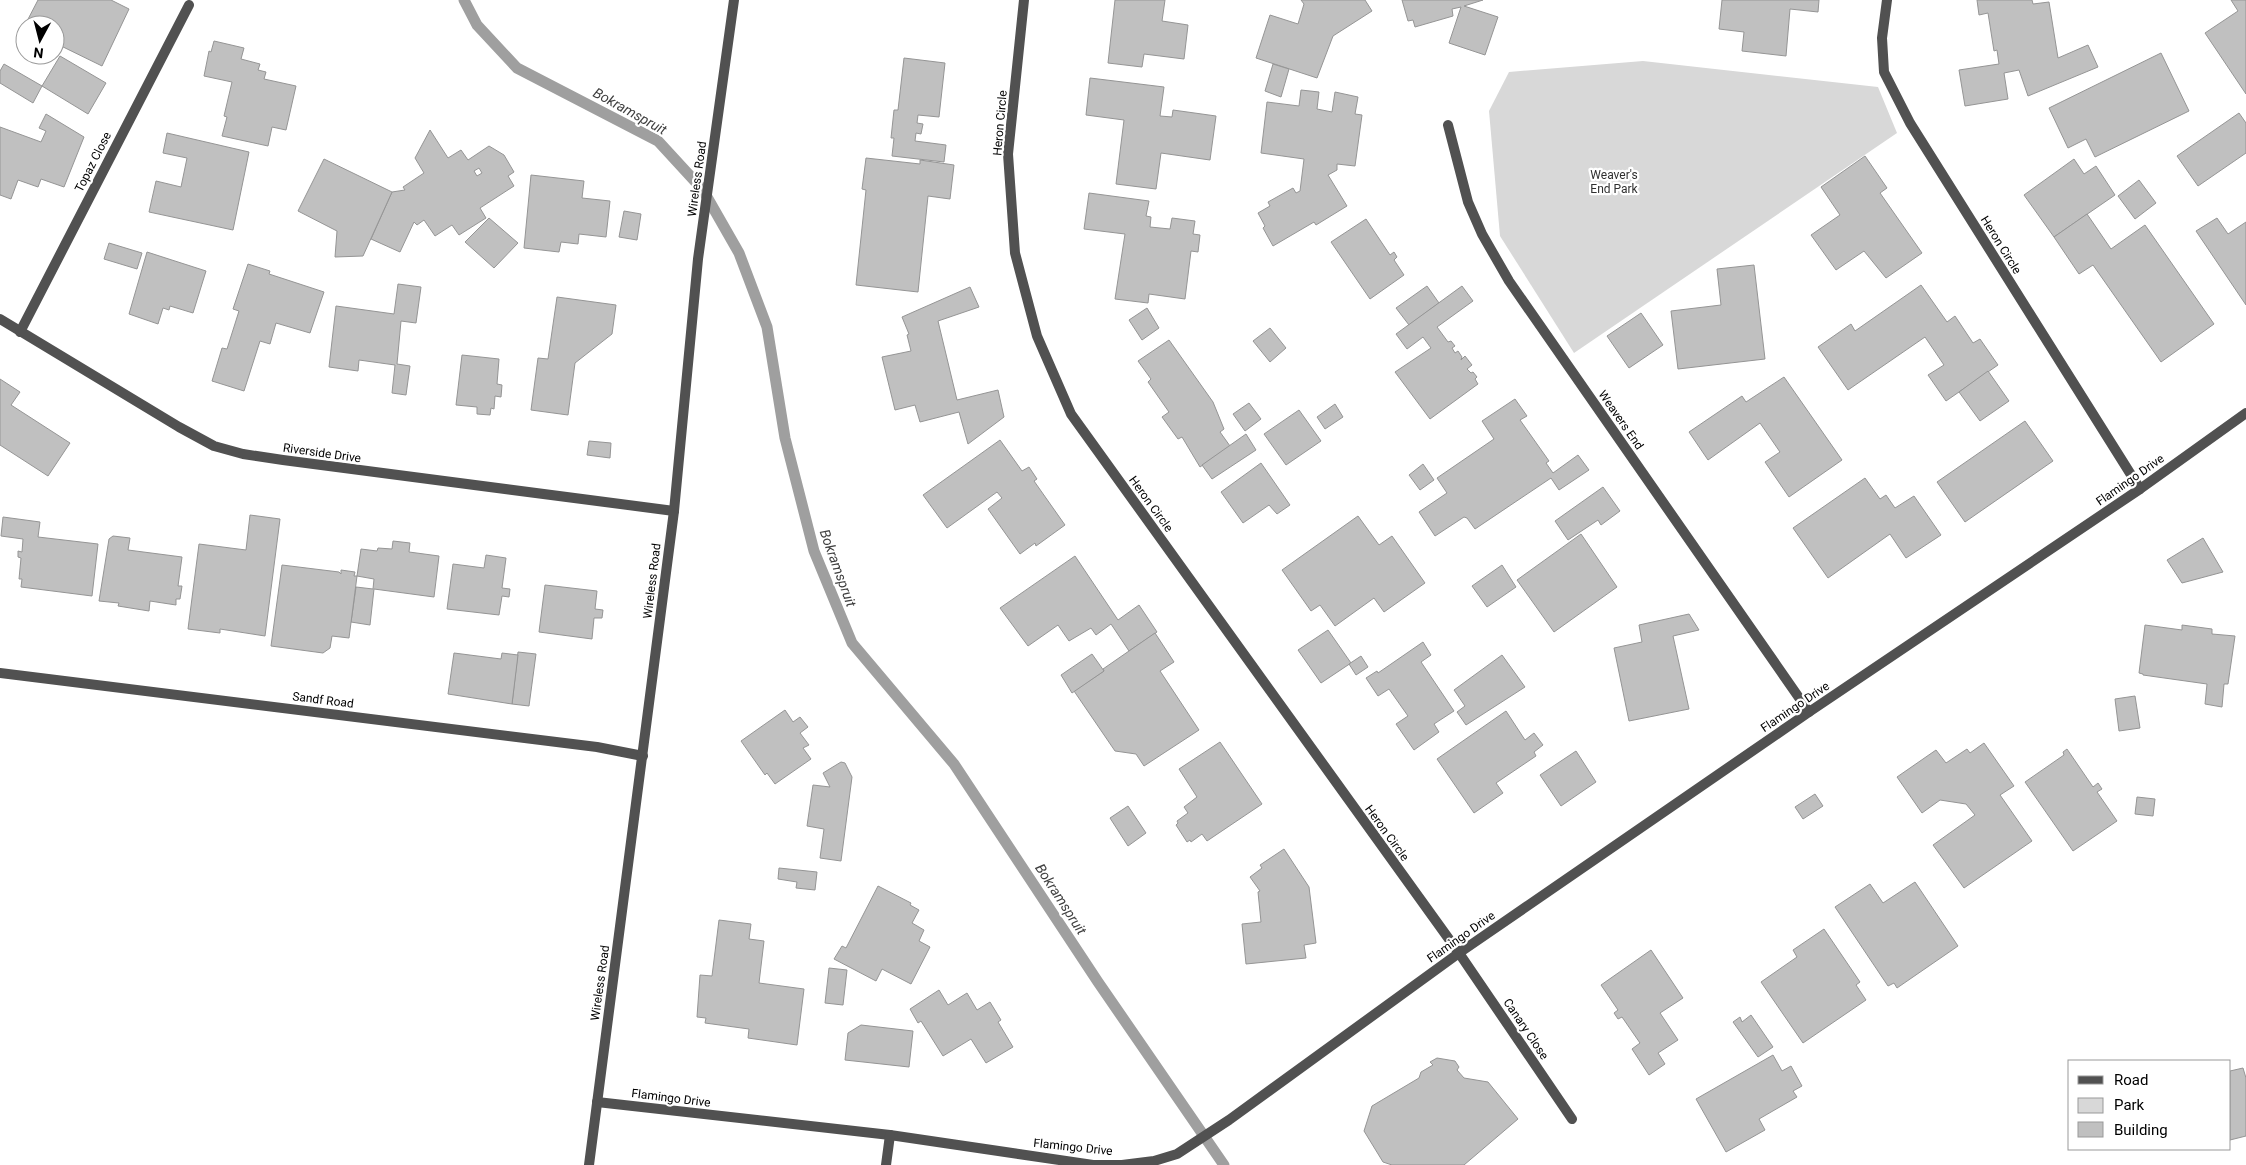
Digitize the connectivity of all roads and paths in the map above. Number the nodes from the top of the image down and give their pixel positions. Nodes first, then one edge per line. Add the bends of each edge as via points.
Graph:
1 (734, 0) edge
2 (1024, 0) edge
3 (1887, 0) edge
4 (189, 4) dead end
5 (1448, 125) dead end
6 (0, 320) edge
7 (20, 332) junction
8 (2246, 413) edge
9 (2140, 489) junction
10 (674, 512) junction
11 (0, 673) edge
12 (1809, 712) junction
13 (642, 756) junction
14 (1459, 953) junction
15 (597, 1102) junction
16 (1572, 1119) dead end
17 (890, 1135) junction
18 (589, 1165) edge
19 (886, 1165) edge

1 - 10 street, Wireless Road via 697,264
2 - 14 street, Heron Circle via 1008,154 1015,253 1037,336 1071,414
3 - 9 street, Heron Circle via 1882,38 1884,72 1910,123
4 - 7 street, Topaz Close
5 - 12 street, Weavers End via 1468,202 1509,281
6 - 7 street, Riverside Drive
7 - 10 street, Riverside Drive via 214,446 243,454
8 - 9 street, Flamingo Drive
9 - 12 street, Flamingo Drive
10 - 13 street, Wireless Road
11 - 13 street, Sandf Road via 597,747
12 - 14 street, Flamingo Drive
13 - 15 street, Wireless Road
14 - 16 street, Canary Close
14 - 17 street, Flamingo Drive via 1230,1120 1176,1154 1154,1161 1093,1165
15 - 17 street, Flamingo Drive
15 - 18 street, Wireless Road
17 - 19 street

